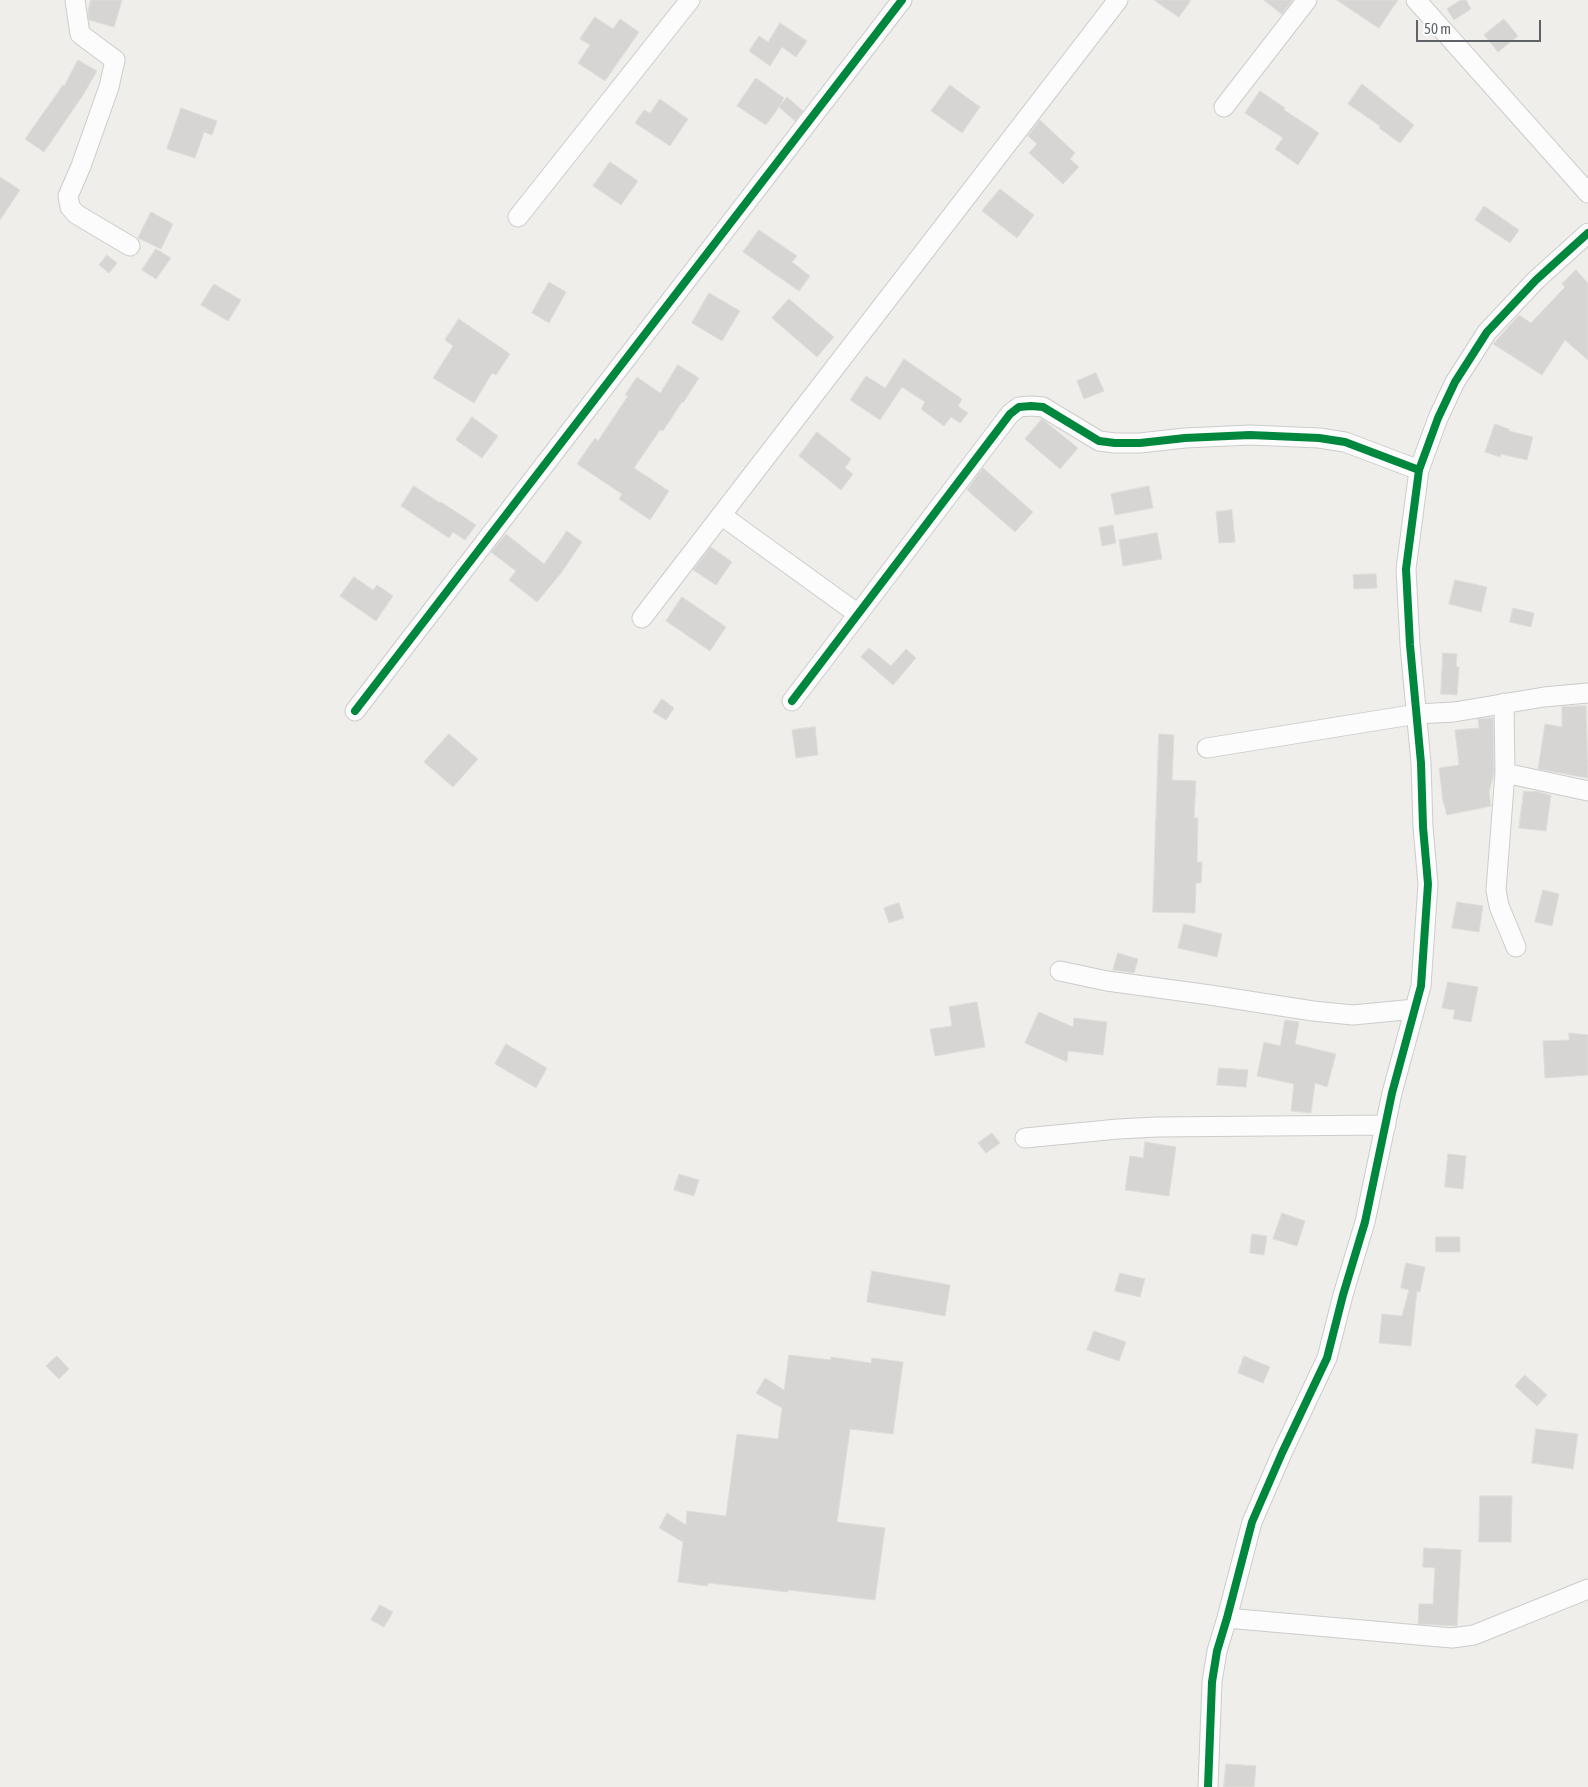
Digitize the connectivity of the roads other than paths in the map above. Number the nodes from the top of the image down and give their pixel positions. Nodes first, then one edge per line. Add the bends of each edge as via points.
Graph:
1 (75, 0) edge
2 (690, 0) edge
3 (902, 0) edge
4 (1118, 0) edge
5 (1306, 0) edge
6 (1416, 0) edge
7 (1224, 107) dead end
8 (1588, 193) edge
9 (518, 217) dead end
10 (1588, 233) edge
11 (130, 246) dead end
12 (1419, 470) junction
13 (722, 515) junction
14 (858, 614) junction
15 (642, 618) dead end
16 (1588, 693) edge
17 (792, 701) dead end
18 (1504, 703) junction
19 (355, 711) dead end
20 (1418, 714) junction
21 (1207, 748) dead end
22 (1505, 773) junction
23 (1588, 791) edge
24 (1516, 947) dead end
25 (1060, 971) dead end
26 (1415, 1009) junction
27 (1386, 1125) junction
28 (1025, 1138) dead end
29 (1588, 1589) edge
30 (1227, 1618) junction
31 (1208, 1787) edge

1 - 11 street via 80,34 115,60 109,87 68,196 70,207 76,214
2 - 9 street
3 - 19 street
4 - 13 street
5 - 7 street
6 - 8 street
10 - 12 street via 1536,280 1487,332 1455,382
12 - 14 street via 1345,442 1319,438 1250,435 1140,443 1099,441 1043,407 1019,407 1010,414
12 - 20 street via 1406,570
13 - 14 street
13 - 15 street
14 - 17 street
16 - 18 street
18 - 20 street via 1454,712
18 - 22 street
20 - 21 street
20 - 26 street via 1428,884 1421,986
22 - 23 street
22 - 24 street via 1496,890 1498,906
25 - 26 street via 1313,1011 1353,1015
26 - 27 street
27 - 28 street via 1157,1127
27 - 30 street via 1365,1222 1327,1358 1252,1522
29 - 30 street via 1474,1635 1452,1638
30 - 31 street via 1212,1682

